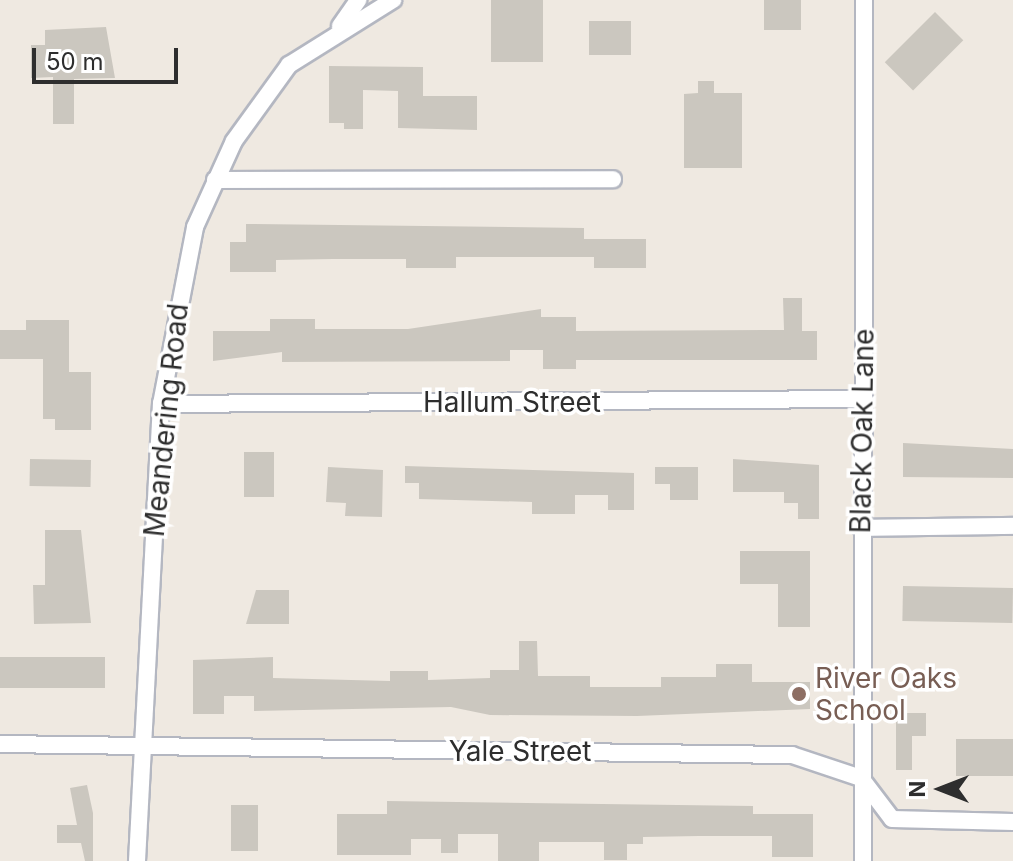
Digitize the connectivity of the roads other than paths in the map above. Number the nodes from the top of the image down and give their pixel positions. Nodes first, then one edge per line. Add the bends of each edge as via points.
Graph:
1 (358, 0) edge
2 (393, 0) edge
3 (864, 0) edge
4 (336, 31) junction
5 (613, 179) dead end
6 (215, 180) junction
7 (862, 399) junction
8 (161, 404) junction
9 (1013, 526) edge
10 (861, 528) junction
11 (0, 744) edge
12 (143, 748) junction
13 (861, 778) junction
14 (1013, 822) edge
15 (137, 861) edge
16 (863, 861) edge

1 - 4 street, Meandering Road
2 - 4 street, Meandering Road
3 - 7 street, Black Oak Lane
4 - 6 street, Meandering Road via 289,65 262,97
5 - 6 street
6 - 8 street, Meandering Road via 175,307
7 - 8 street, Hallum Street
7 - 10 street, Black Oak Lane
8 - 12 street, Meandering Road
9 - 10 street
10 - 13 street, Black Oak Lane
11 - 12 street, Yale Street
12 - 13 street, Yale Street via 755,753 838,765
12 - 15 street, Meandering Road
13 - 14 street via 892,819
13 - 16 street, Black Oak Lane

